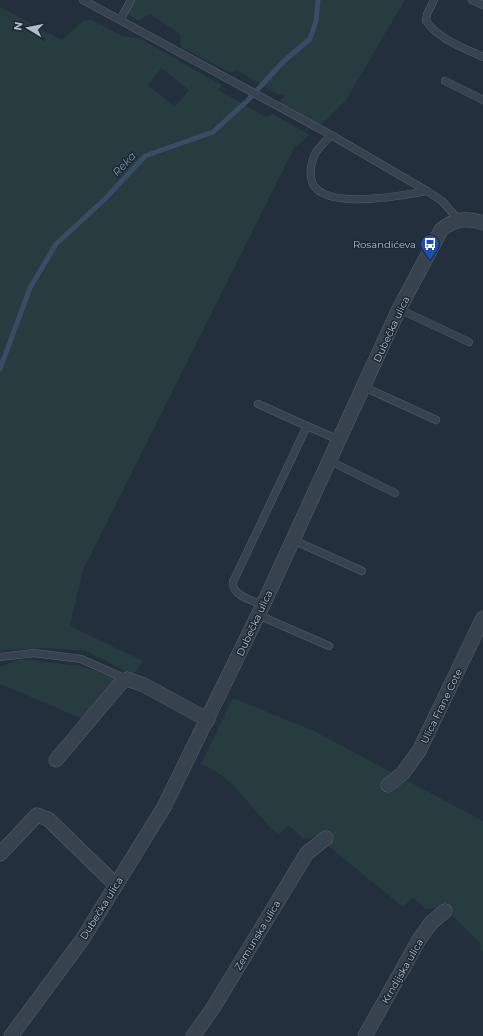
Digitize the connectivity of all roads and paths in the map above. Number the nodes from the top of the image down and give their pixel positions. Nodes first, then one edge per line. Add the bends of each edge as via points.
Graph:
1 (82, 0) edge
2 (131, 0) edge
3 (434, 0) edge
4 (472, 0) edge
5 (483, 5) edge
6 (120, 20) junction
7 (483, 57) edge
8 (445, 81) dead end
9 (483, 100) edge
10 (331, 135) junction
11 (427, 191) junction
12 (458, 220) junction
13 (483, 223) edge
14 (399, 309) junction
15 (469, 342) dead end
16 (364, 387) junction
17 (258, 404) dead end
18 (436, 420) dead end
19 (307, 426) junction
20 (338, 440) junction
21 (330, 461) junction
22 (395, 493) dead end
23 (293, 540) junction
24 (362, 571) dead end
25 (260, 610) junction
26 (483, 618) edge
27 (329, 646) dead end
28 (0, 657) edge
29 (127, 679) junction
30 (208, 720) junction
31 (56, 760) dead end
32 (388, 785) dead end
33 (326, 838) dead end
34 (0, 854) edge
35 (116, 885) junction
36 (445, 911) dead end
37 (11, 1036) edge
38 (193, 1036) edge
39 (365, 1036) edge

1 - 6 lane
2 - 6 lane
3 - 7 lane via 426,21 431,27 440,36
4 - 5 lane
6 - 10 lane
8 - 9 lane
10 - 11 lane
10 - 11 lane via 315,155 310,172 312,183 320,192 352,199 380,199
11 - 12 lane via 442,201
12 - 13 street
12 - 14 street, Dubečka ulica via 441,230
14 - 15 lane
14 - 16 street, Dubečka ulica
16 - 18 lane
16 - 20 street, Dubečka ulica
17 - 19 lane
19 - 20 lane
19 - 25 lane via 233,582 236,593
20 - 21 street, Dubečka ulica
21 - 22 lane
21 - 23 street, Dubečka ulica
23 - 24 lane
23 - 25 street, Dubečka ulica
25 - 27 lane
25 - 30 street, Dubečka ulica
26 - 32 street, Ulica Frane Cote via 419,751 403,773
28 - 29 lane via 34,653 81,659
29 - 30 street via 144,685
29 - 31 street
30 - 35 street, Dubečka ulica via 164,807
33 - 38 street, Zemunska ulica via 308,853 213,1008
34 - 35 street via 37,815 48,819
35 - 37 street, Dubečka ulica via 82,940
36 - 39 street, Krndijska ulica via 431,923 420,938

